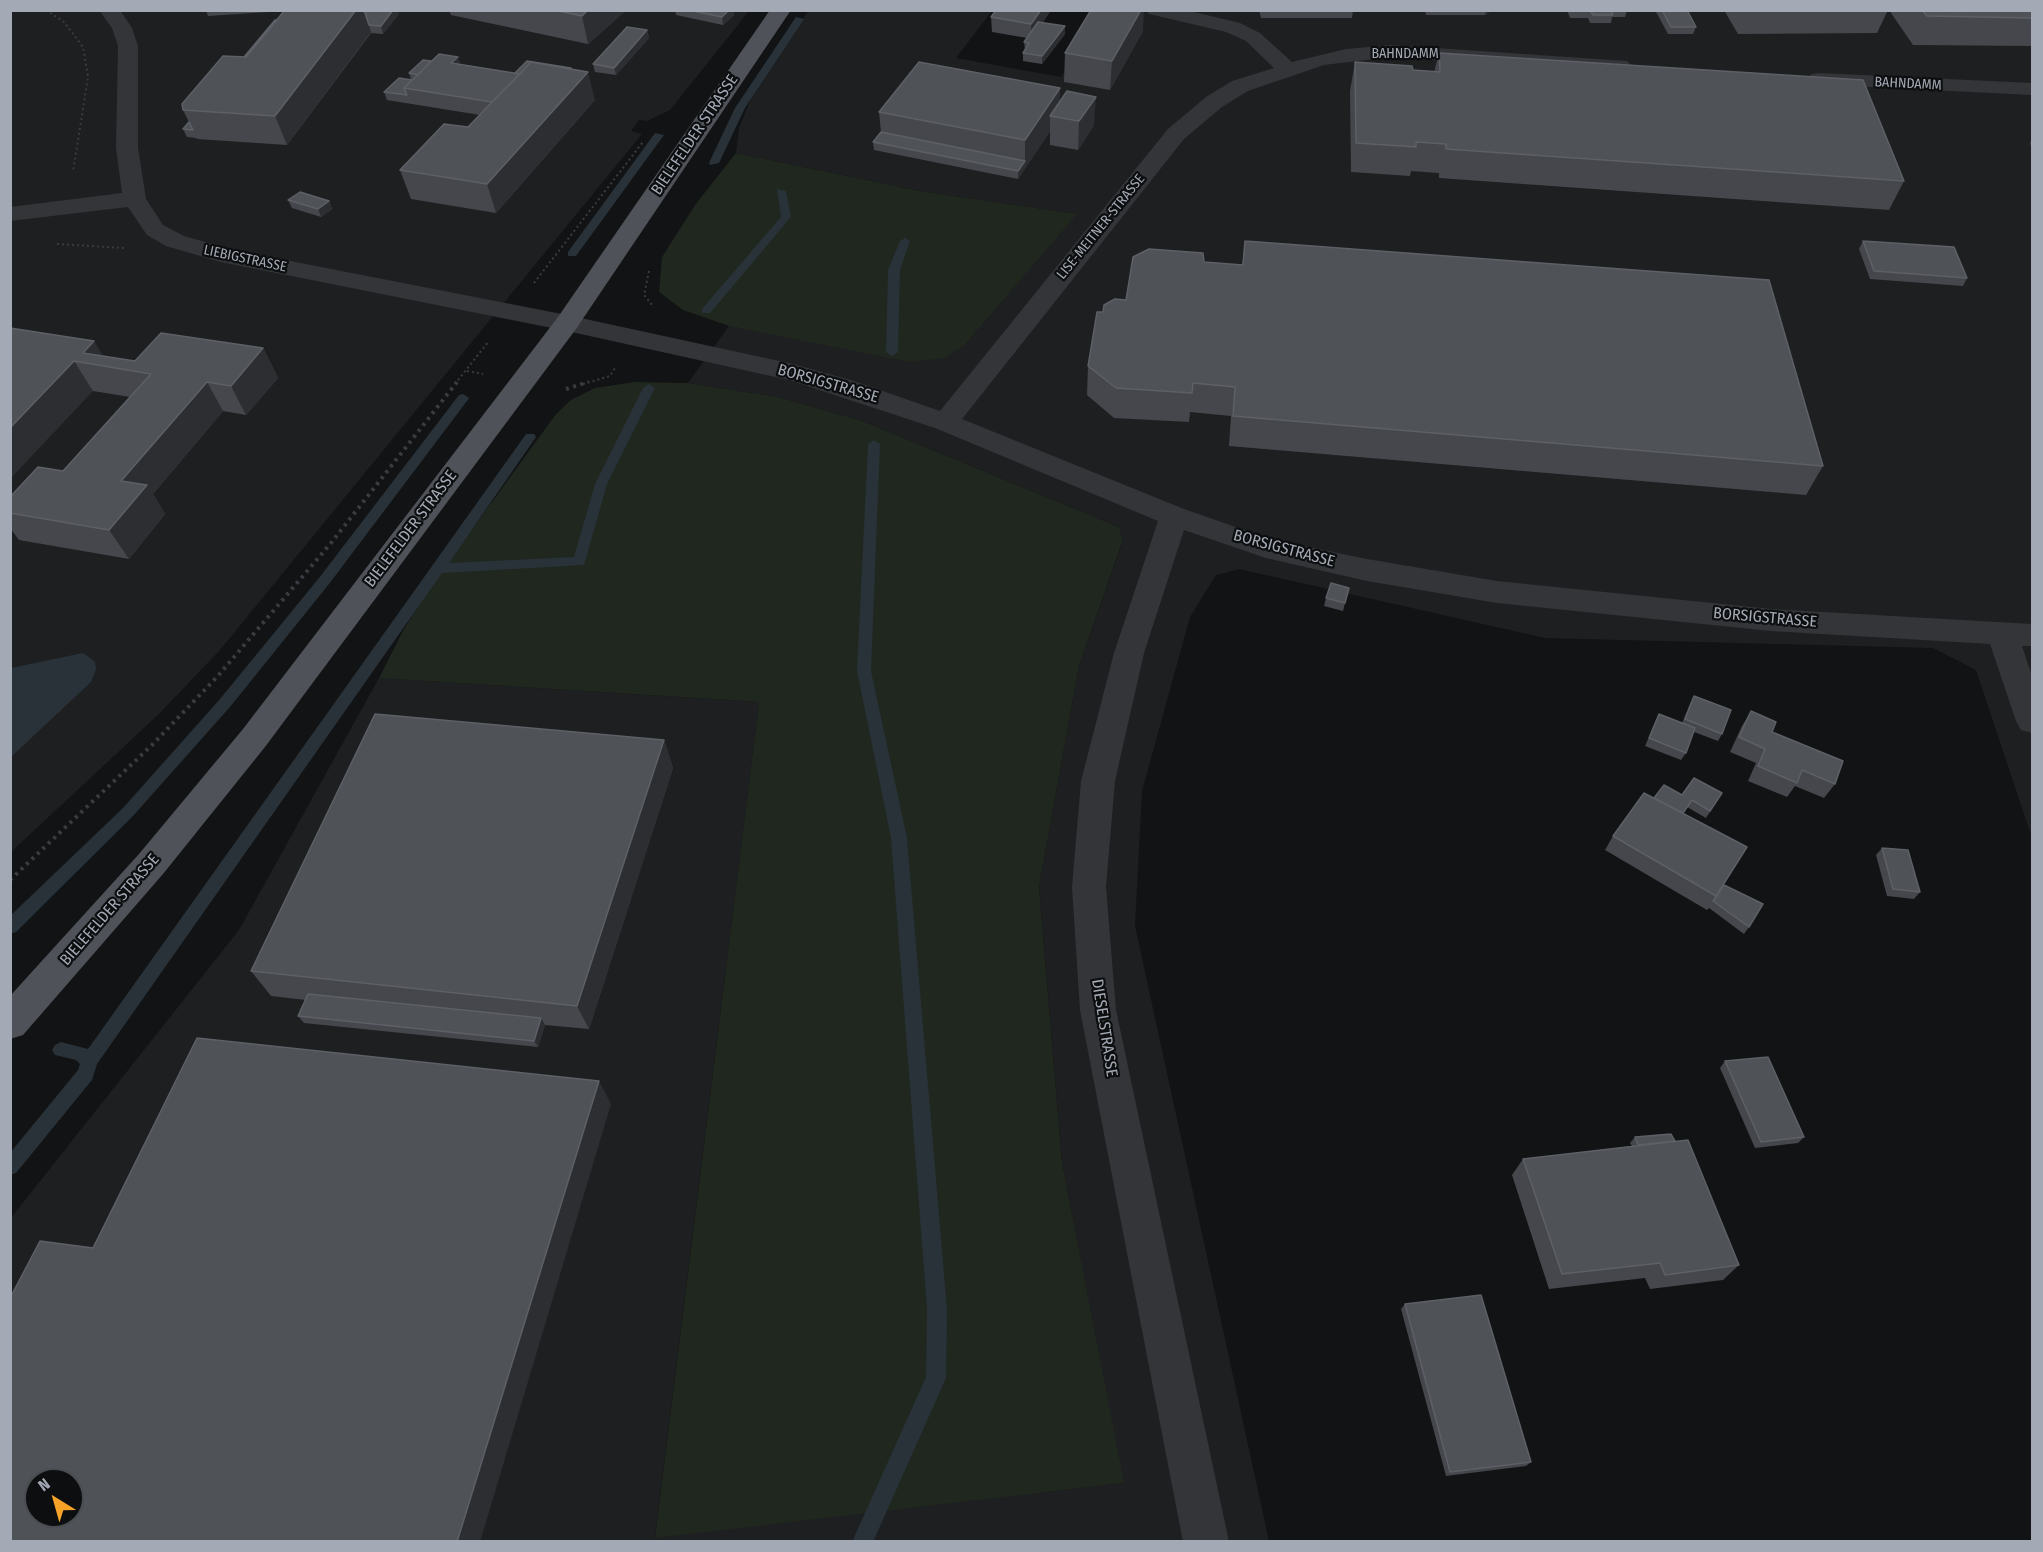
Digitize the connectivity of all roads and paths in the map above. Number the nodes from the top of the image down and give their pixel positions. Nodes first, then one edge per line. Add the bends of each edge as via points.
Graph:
1 (46, 10) edge
2 (109, 10) edge
3 (781, 10) edge
4 (1156, 10) edge
5 (1641, 67) edge
6 (1287, 69) junction
7 (1793, 77) edge
8 (2032, 89) edge
9 (134, 199) junction
10 (12, 214) edge
11 (175, 241) junction
12 (53, 244) dead end
13 (656, 262) dead end
14 (511, 312) junction
15 (567, 323) junction
16 (638, 338) junction
17 (561, 391) dead end
18 (945, 422) junction
19 (1174, 516) junction
20 (2002, 633) junction
21 (2032, 635) edge
22 (2032, 722) edge
23 (10, 880) edge
24 (10, 1023) edge
25 (1206, 1542) edge

1 - 10 path via 64,22 83,47 88,77 73,172
2 - 9 street, LIEBIGSTRASSE via 122,28 128,46 127,148
3 - 15 main road, BIELEFELDER STRASSE
4 - 6 street via 1233,27 1253,37
5 - 6 street, BAHNDAMM via 1391,51 1346,55
6 - 18 street, LISE-MEITNER-STRASSE via 1240,86 1176,134
7 - 8 street, BAHNDAMM
9 - 10 street
9 - 11 street, LIEBIGSTRASSE via 154,230
11 - 12 path via 116,250
11 - 14 street, LIEBIGSTRASSE via 230,257
13 - 16 path via 644,295 658,311
14 - 15 street, LIEBIGSTRASSE
14 - 23 path via 331,543 217,677 152,745
15 - 16 street, BORSIGSTRASSE
15 - 24 main road, BIELEFELDER STRASSE via 254,738 151,864
16 - 17 path via 610,376
16 - 18 street, BORSIGSTRASSE via 793,372
18 - 19 street, BORSIGSTRASSE
19 - 20 street, BORSIGSTRASSE via 1266,548 1497,592 1771,620
19 - 25 street, DIESELSTRASSE via 1130,653 1098,781 1089,887 1098,1010
20 - 21 street, BORSIGSTRASSE
20 - 22 street

